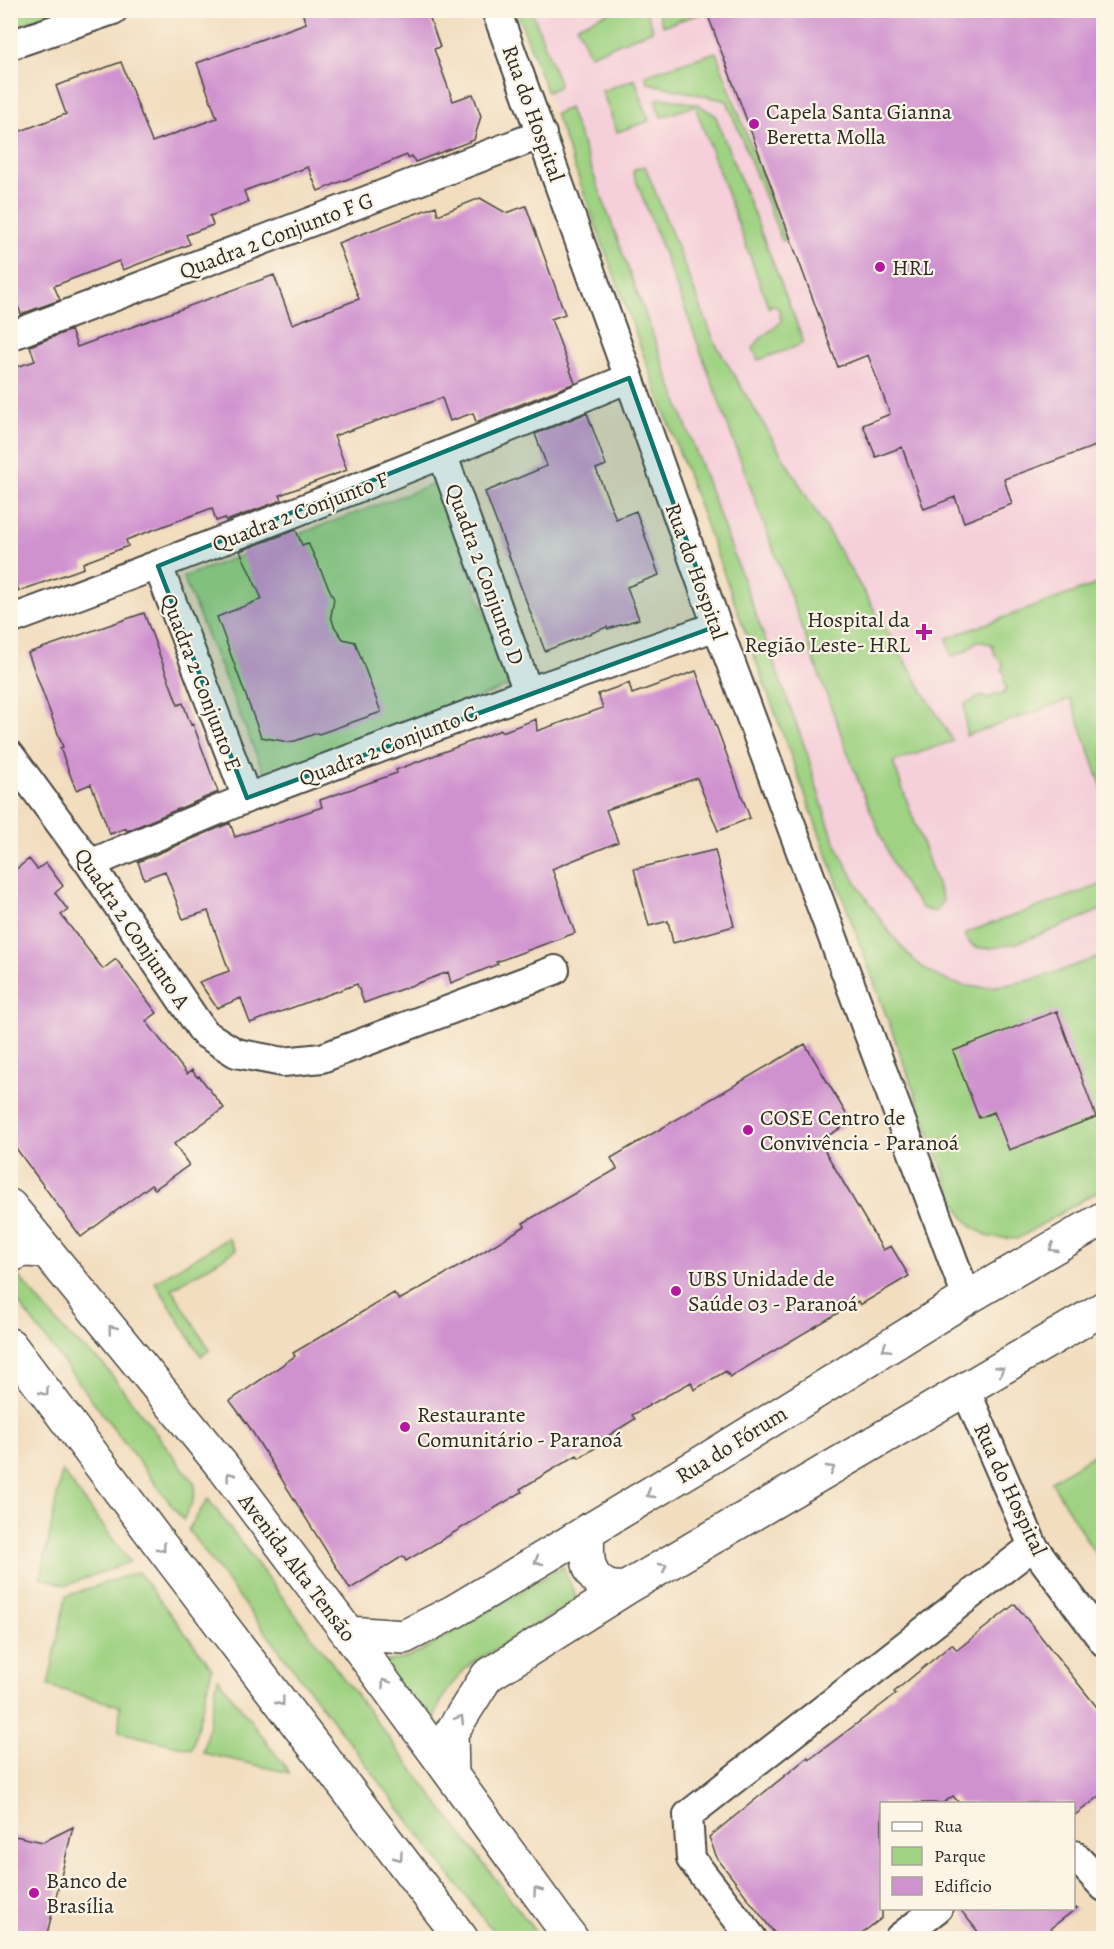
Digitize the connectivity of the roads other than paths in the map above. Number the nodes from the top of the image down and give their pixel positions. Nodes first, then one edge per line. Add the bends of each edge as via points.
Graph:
1 (113, 10) edge
2 (496, 10) edge
3 (10, 45) edge
4 (542, 134) junction
5 (10, 336) edge
6 (629, 378) junction
7 (443, 456) junction
8 (158, 566) junction
9 (10, 620) edge
10 (717, 626) junction
11 (528, 692) junction
12 (10, 755) edge
13 (247, 798) junction
14 (90, 864) junction
15 (555, 970) dead end
16 (12, 1210) edge
17 (1104, 1218) edge
18 (47, 1251) junction
19 (10, 1256) edge
20 (967, 1298) junction
21 (1104, 1308) edge
22 (10, 1345) edge
23 (966, 1390) junction
24 (588, 1530) junction
25 (1034, 1546) junction
26 (626, 1588) junction
27 (348, 1633) junction
28 (1104, 1642) edge
29 (452, 1775) junction
30 (1075, 1856) edge
31 (1104, 1887) edge
32 (935, 1910) edge
33 (461, 1938) edge
34 (571, 1938) edge
35 (752, 1938) edge
36 (898, 1938) edge

1 - 3 street
2 - 4 street, Rua do Hospital
4 - 5 street, Quadra 2 Conjunto F G
4 - 6 street, Rua do Hospital
6 - 7 street, Quadra 2 Conjunto F
6 - 10 street, Rua do Hospital
7 - 8 street, Quadra 2 Conjunto F
7 - 11 street, Quadra 2 Conjunto D
8 - 9 street, Quadra 2 Conjunto F
8 - 13 street, Quadra 2 Conjunto E
10 - 11 street, Quadra 2 Conjunto C
10 - 20 street, Rua do Hospital
11 - 13 street, Quadra 2 Conjunto C
12 - 14 street, Quadra 2 Conjunto A
13 - 14 street, Quadra 2 Conjunto C
14 - 15 street, Quadra 2 Conjunto A via 204,1033 236,1053 283,1062 322,1058
16 - 18 street, Avenida Alta Tensão
17 -> 20 street, Rua do Fórum
18 - 19 street via 23,1250
27 -> 18 street, Avenida Alta Tensão via 224,1468
20 -> 24 street, Rua do Fórum
23 -> 21 street
22 -> 33 street
23 - 25 street, Rua do Hospital
26 -> 23 street
24 - 26 street via 586,1556 592,1574 607,1586
24 -> 27 street, Rua do Fórum via 455,1611 404,1637
25 - 28 street, Rua do Hospital
25 - 35 street via 688,1815 691,1858
29 -> 26 street via 451,1733 487,1676
29 -> 27 street, Avenida Alta Tensão
34 -> 29 street, Avenida Alta Tensão
30 - 31 street
32 - 36 street

